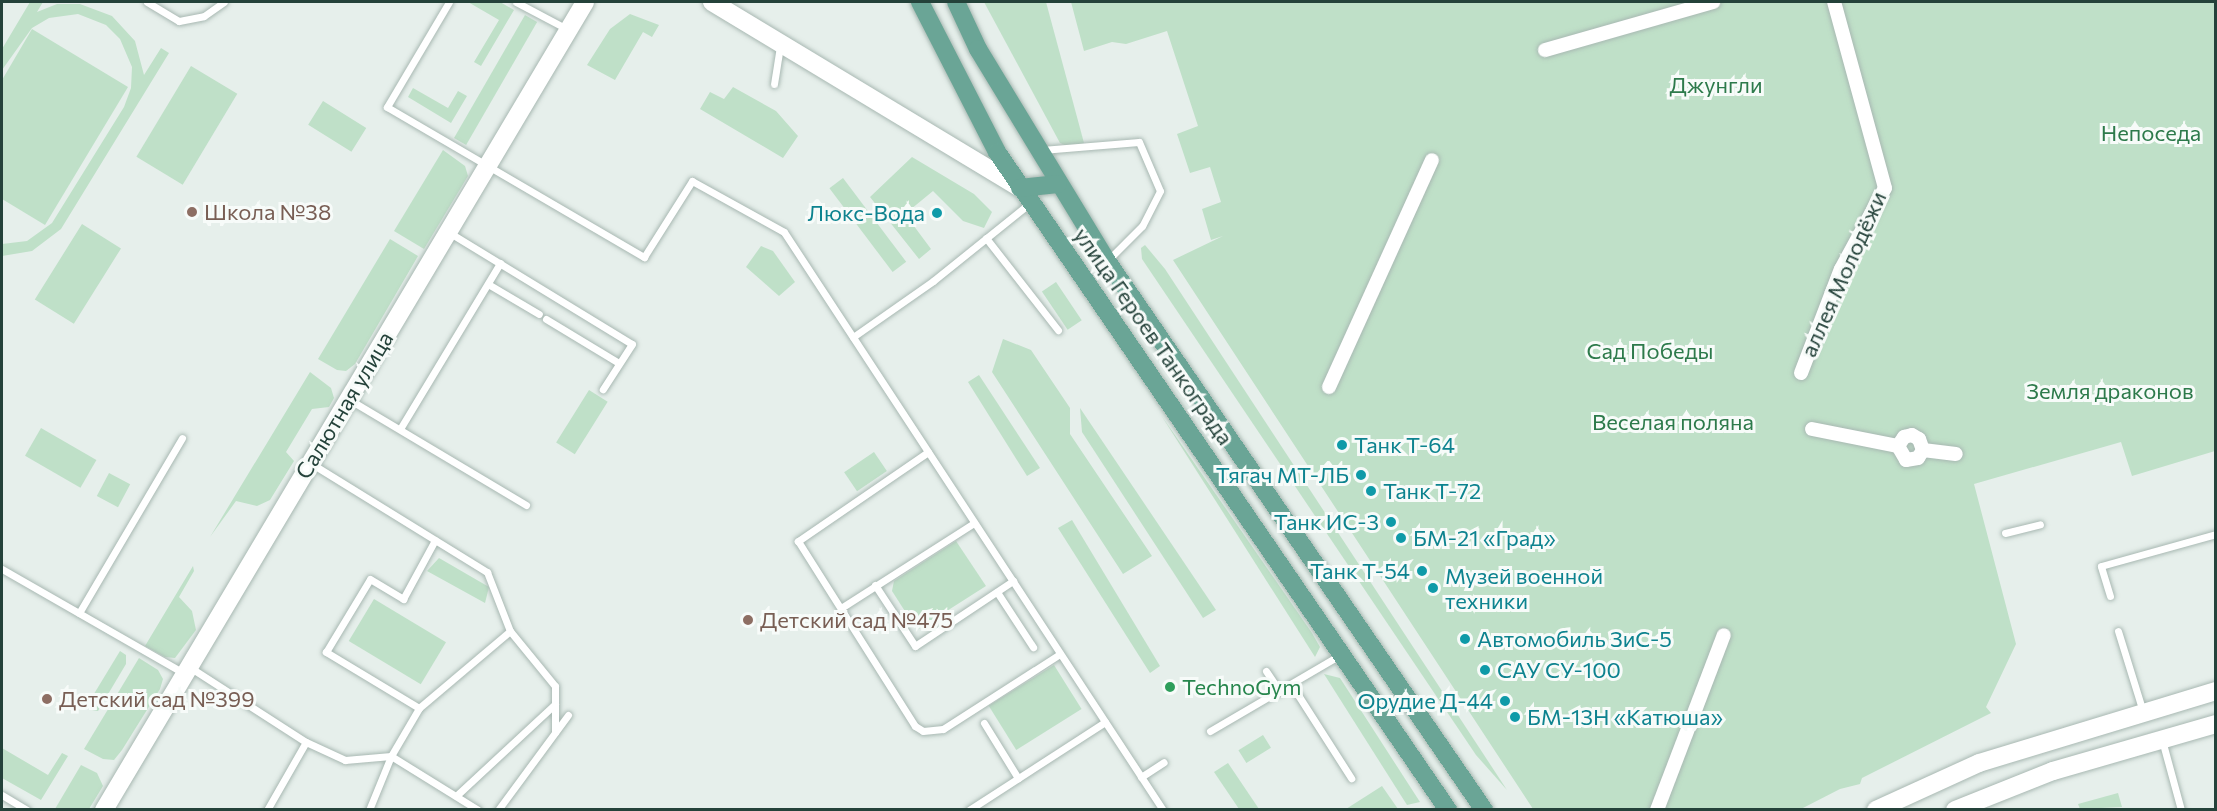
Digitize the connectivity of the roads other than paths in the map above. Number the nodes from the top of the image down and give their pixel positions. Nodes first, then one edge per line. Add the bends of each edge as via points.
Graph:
1 (147, 2) edge
2 (224, 2) edge
3 (449, 2) edge
4 (516, 2) edge
5 (585, 2) edge
6 (712, 2) edge
7 (920, 2) edge
8 (956, 2) edge
9 (1713, 2) edge
10 (1834, 2) edge
11 (568, 30) junction
12 (780, 42) junction
13 (1545, 50) dead end
14 (774, 84) dead end
15 (1038, 150) junction
16 (1432, 160) dead end
17 (487, 165) junction
18 (1058, 184) junction
19 (1026, 195) junction
20 (448, 231) junction
21 (986, 238) junction
22 (1107, 261) junction
23 (500, 263) junction
24 (488, 284) junction
25 (539, 314) dead end
26 (546, 319) dead end
27 (1058, 330) dead end
28 (853, 337) junction
29 (620, 363) junction
30 (1801, 373) dead end
31 (1329, 387) dead end
32 (603, 389) dead end
33 (348, 399) junction
34 (400, 429) junction
35 (1812, 429) dead end
36 (182, 438) dead end
37 (928, 452) junction
38 (1956, 454) dead end
39 (310, 463) junction
40 (526, 505) dead end
41 (974, 523) junction
42 (2040, 524) dead end
43 (2005, 533) dead end
44 (2216, 534) edge
45 (435, 540) junction
46 (2, 569) edge
47 (1013, 581) junction
48 (876, 585) junction
49 (997, 592) junction
50 (2109, 596) dead end
51 (841, 608) junction
52 (79, 613) junction
53 (2118, 631) dead end
54 (510, 632) junction
55 (1724, 634) dead end
56 (1033, 647) dead end
57 (1343, 653) junction
58 (1060, 654) junction
59 (187, 670) junction
60 (1266, 671) dead end
61 (1292, 684) junction
62 (2216, 691) edge
63 (1280, 692) junction
64 (555, 704) junction
65 (419, 708) junction
66 (2143, 712) junction
67 (568, 716) dead end
68 (984, 723) dead end
69 (1105, 723) junction
70 (2216, 724) edge
71 (1210, 731) dead end
72 (555, 733) junction
73 (2162, 740) junction
74 (306, 742) junction
75 (391, 756) junction
76 (1164, 762) dead end
77 (1141, 777) junction
78 (1018, 778) junction
79 (1351, 778) dead end
80 (2, 795) edge
81 (456, 796) junction
82 (27, 810) edge
83 (104, 810) edge
84 (267, 810) edge
85 (369, 810) edge
86 (478, 810) edge
87 (498, 810) edge
88 (969, 810) edge
89 (1163, 810) edge
90 (1448, 810) edge
91 (1484, 810) edge
92 (1656, 810) edge
93 (1876, 810) edge
94 (1955, 810) edge
95 (2181, 810) edge

1 - 2 lane via 179,21 204,16
3 - 17 lane via 387,107
4 - 11 lane
5 - 11 main road, Салютная улица
6 - 12 main road, улица Героев Танкограда
7 - 19 main road via 950,66
8 - 15 main road, улица Героев Танкограда via 978,50
9 - 13 street
10 - 30 street, аллея Молодёжи via 1885,188 1841,269
11 - 17 main road, Салютная улица
12 - 14 lane
12 - 19 main road, улица Героев Танкограда
15 - 18 main road, улица Героев Танкограда
15 - 22 lane via 1139,142 1160,191 1142,226
16 - 31 street
17 - 20 main road, Салютная улица
17 - 28 lane via 644,257 692,181 784,231
18 - 19 main road
18 - 22 main road, улица Героев Танкограда
19 - 21 lane
19 - 57 main road, улица Героев Танкограда
20 - 23 lane
20 - 33 main road, Салютная улица
21 - 27 lane
21 - 28 lane
22 - 91 main road, улица Героев Танкограда
23 - 24 lane
23 - 29 lane via 632,344
24 - 25 lane
24 - 34 lane
26 - 29 lane
28 - 37 lane
29 - 32 lane
33 - 34 lane
33 - 39 main road, Салютная улица
34 - 40 lane
35 - 38 street via 1898,446 1904,437 1912,435 1919,439 1923,450
36 - 52 lane
37 - 41 lane
37 - 51 lane via 798,541
39 - 45 lane
39 - 59 main road, Салютная улица
41 - 47 lane
41 - 48 lane
42 - 43 lane
44 - 50 lane via 2101,566
45 - 54 lane via 487,572
45 - 65 lane via 403,599 370,579 326,652
46 - 52 lane
47 - 49 lane
47 - 58 lane
48 - 49 lane via 915,646
48 - 51 lane
49 - 56 lane
51 - 58 lane via 915,726 923,731 952,724
52 - 59 lane
53 - 66 lane
54 - 64 lane via 555,686
54 - 65 lane
55 - 92 street
57 - 61 lane
57 - 90 main road, улица Героев Танкограда
58 - 69 lane
59 - 74 lane
59 - 83 main road, Салютная улица
60 - 63 lane
61 - 63 lane
61 - 79 lane
62 - 66 main road
63 - 71 lane
64 - 72 lane
64 - 81 lane
65 - 75 lane
66 - 93 main road via 1978,763
67 - 72 lane
68 - 78 lane
69 - 77 lane
69 - 78 lane
70 - 73 main road
72 - 87 lane
73 - 94 main road via 2053,771
73 - 95 lane
74 - 75 lane via 345,760
74 - 84 lane
75 - 81 lane
75 - 85 lane
76 - 77 lane
77 - 89 lane
78 - 88 lane
80 - 82 lane
81 - 86 lane

